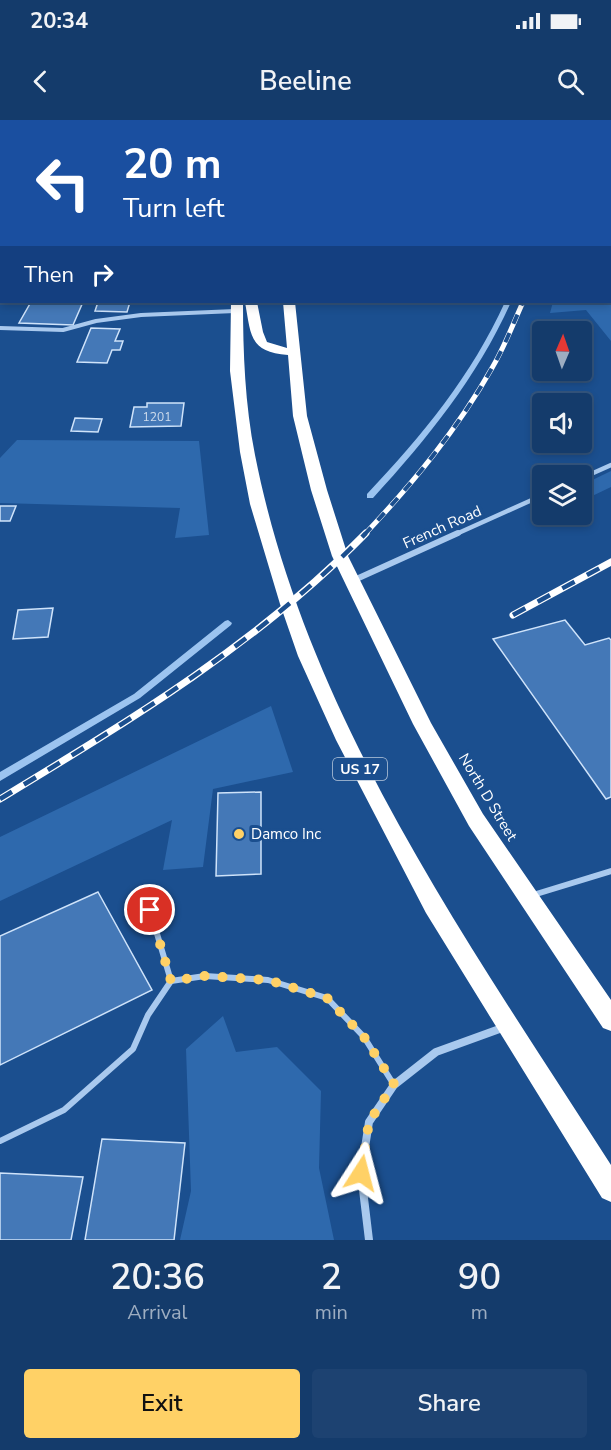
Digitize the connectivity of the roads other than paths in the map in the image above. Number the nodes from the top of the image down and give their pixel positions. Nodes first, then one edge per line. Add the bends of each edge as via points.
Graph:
1 (289, 303) edge
2 (242, 305) edge
3 (0, 328) edge
4 (292, 352) junction
5 (611, 465) edge
6 (592, 474) edge
7 (532, 500) edge
8 (352, 581) junction
9 (611, 871) edge
10 (527, 896) junction
11 (150, 910) dead end
12 (171, 981) junction
13 (611, 1020) edge
14 (508, 1026) junction
15 (394, 1084) junction
16 (0, 1141) edge
17 (611, 1189) edge
18 (369, 1240) edge

1 - 4 highway, North D Street
2 - 3 lane via 96,321 63,330
2 - 4 highway via 264,346 272,351
2 - 14 highway, US 17 via 237,371 247,452 275,562 307,656 345,740 434,907
4 - 8 highway, North D Street via 308,448 340,556
5 - 6 street
7 - 8 street, French Road
8 - 10 highway, North D Street via 422,724 477,820
9 - 10 lane
10 - 13 highway, North D Street
11 - 12 lane
12 - 15 lane via 205,976 268,980 327,998 364,1037
12 - 16 lane via 148,1015 133,1049 64,1110
14 - 15 street via 436,1052
14 - 17 highway, US 17
15 - 18 street via 369,1122 367,1132 361,1173

